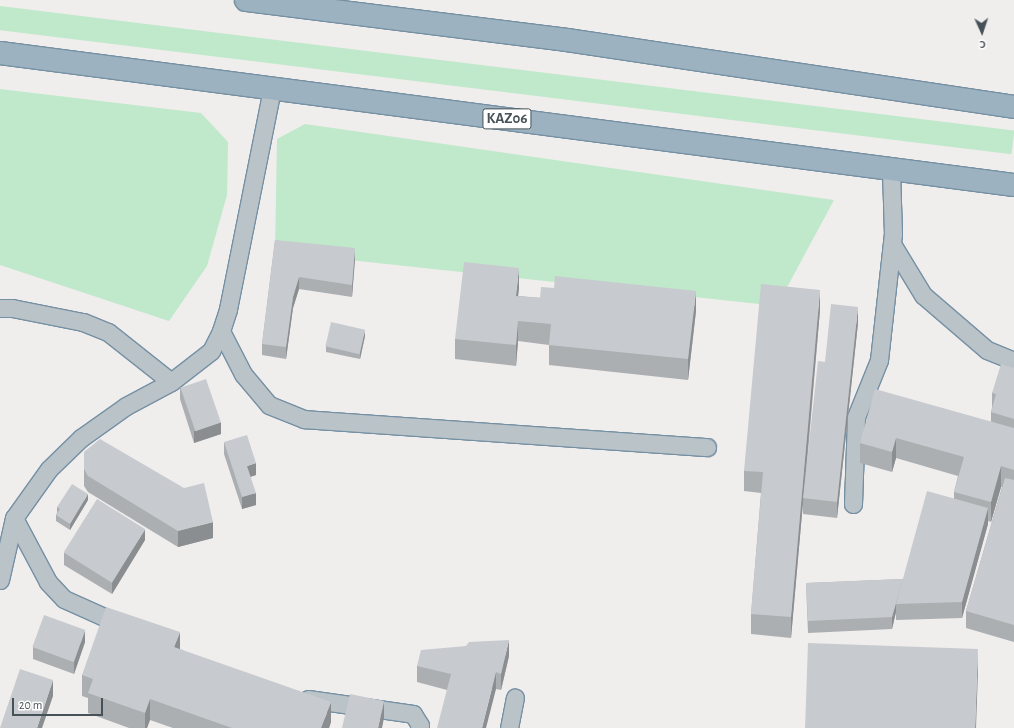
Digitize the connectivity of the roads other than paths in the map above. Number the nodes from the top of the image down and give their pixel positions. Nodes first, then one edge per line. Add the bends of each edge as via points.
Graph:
1 (246, 0) edge
2 (0, 53) edge
3 (272, 88) junction
4 (1014, 107) edge
5 (891, 169) junction
6 (1014, 185) edge
7 (892, 244) junction
8 (0, 308) edge
9 (221, 331) junction
10 (1014, 361) edge
11 (171, 382) junction
12 (707, 447) dead end
13 (852, 504) dead end
14 (14, 518) junction
15 (0, 580) edge
16 (137, 632) edge
17 (291, 695) edge
18 (515, 698) dead end
19 (419, 728) edge
20 (509, 728) edge

1 - 4 highway via 567,40
2 - 3 highway, KАZ06
3 - 5 highway, KАZ06
3 - 9 lane
5 - 6 highway, KАZ06
5 - 7 lane
7 - 10 lane via 923,295 987,350
7 - 13 lane via 878,360 856,417
8 - 11 lane via 83,322 108,332
9 - 11 lane via 211,352
9 - 12 lane via 243,374 269,405 304,419
11 - 14 lane via 126,406 81,438 49,469
14 - 15 lane
14 - 16 lane via 48,582 64,599
17 - 19 lane via 413,714 420,725
18 - 20 lane

